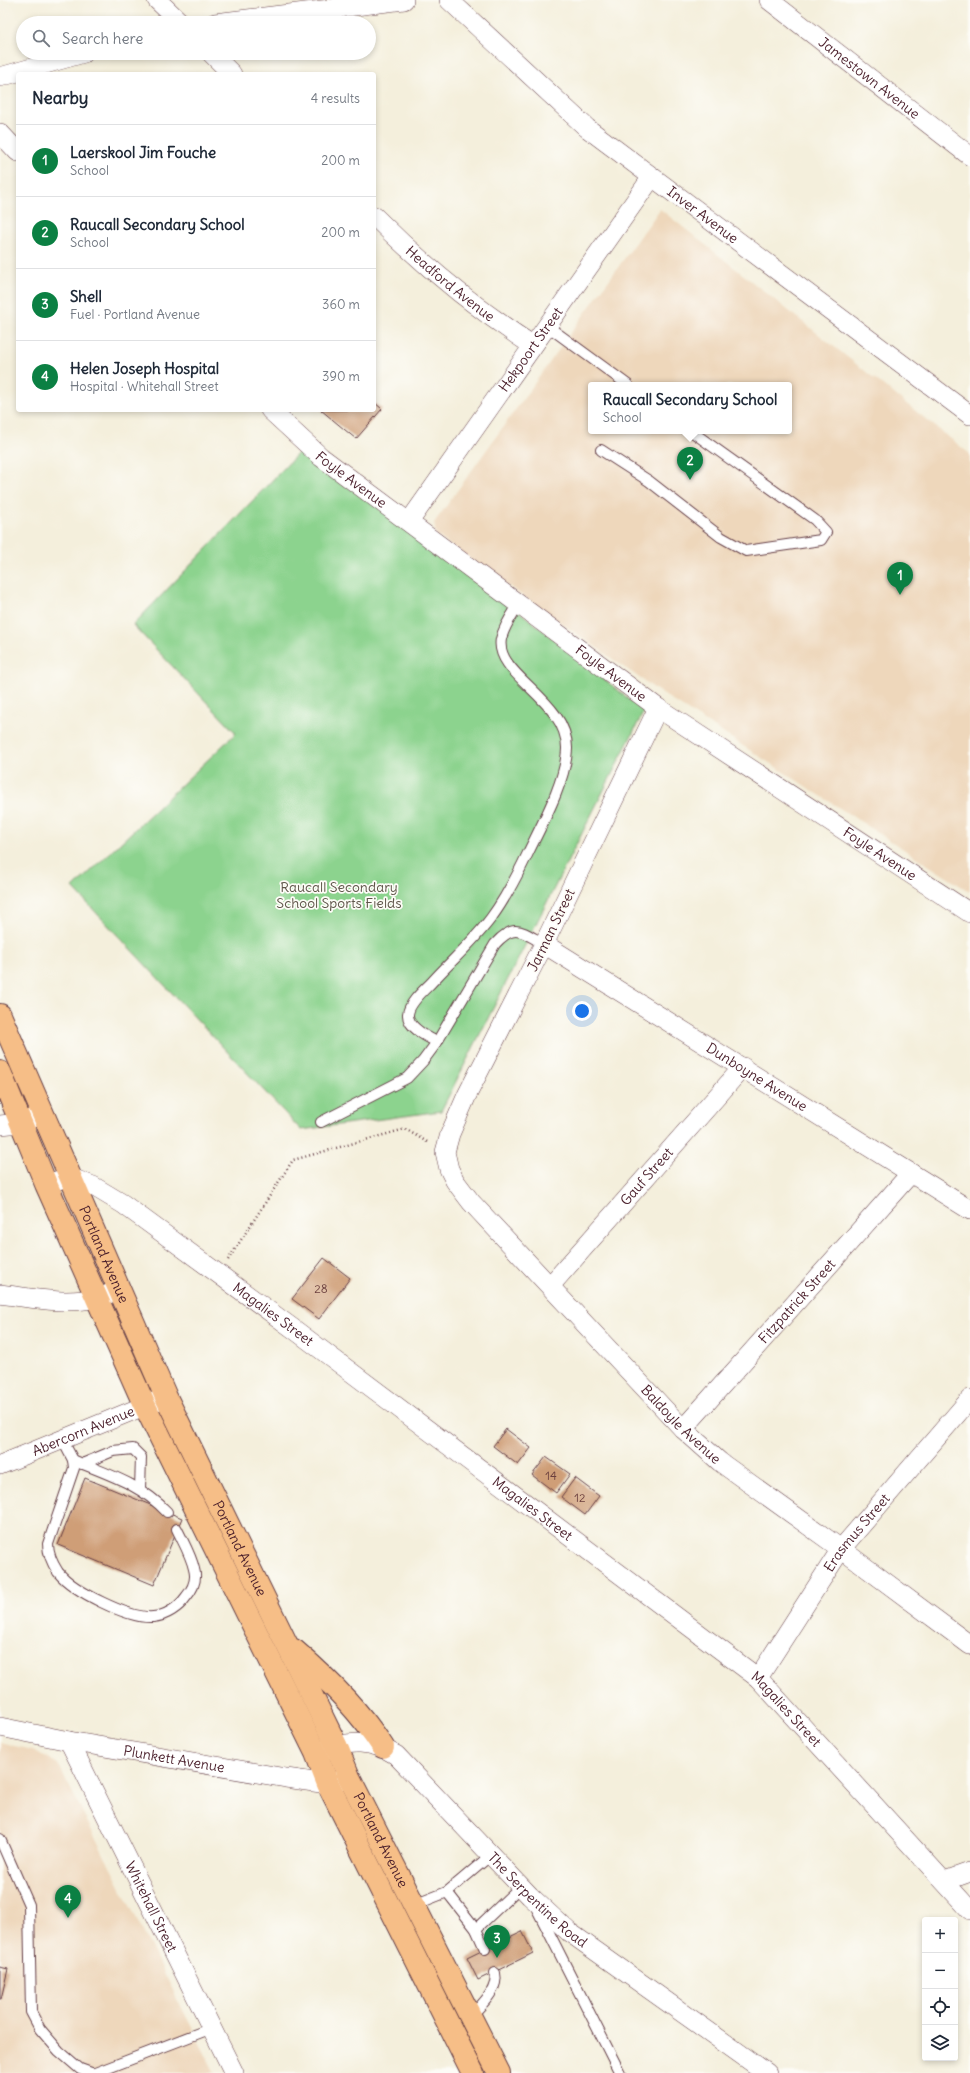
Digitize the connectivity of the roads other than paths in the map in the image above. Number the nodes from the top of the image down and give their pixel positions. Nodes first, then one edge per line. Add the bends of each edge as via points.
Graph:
1 (157, 0) edge
2 (404, 0) edge
3 (449, 0) edge
4 (769, 0) edge
5 (174, 16) edge
6 (273, 16) edge
7 (60, 60) edge
8 (218, 60) edge
9 (16, 72) edge
10 (18, 72) edge
11 (230, 72) edge
12 (0, 77) edge
13 (0, 133) edge
14 (16, 150) edge
15 (970, 156) edge
16 (652, 177) junction
17 (376, 218) edge
18 (546, 325) junction
19 (532, 345) junction
20 (624, 382) edge
21 (272, 412) edge
22 (970, 415) edge
23 (695, 434) edge
24 (601, 450) dead end
25 (409, 522) junction
26 (519, 604) junction
27 (658, 708) junction
28 (970, 913) edge
29 (544, 944) junction
30 (0, 1015) edge
31 (437, 1042) junction
32 (743, 1067) junction
33 (0, 1072) edge
34 (43, 1114) junction
35 (321, 1122) dead end
36 (10, 1124) edge
37 (445, 1152) joint
38 (910, 1173) junction
39 (69, 1177) junction
40 (46, 1184) junction
41 (970, 1210) edge
42 (550, 1286) junction
43 (120, 1289) junction
44 (0, 1294) edge
45 (98, 1298) junction
46 (166, 1396) junction
47 (970, 1399) edge
48 (144, 1404) junction
49 (683, 1429) junction
50 (62, 1439) junction
51 (77, 1462) junction
52 (0, 1465) edge
53 (140, 1489) junction
54 (167, 1512) dead end
55 (177, 1529) dead end
56 (842, 1549) junction
57 (286, 1642) junction
58 (970, 1645) edge
59 (758, 1678) junction
60 (0, 1727) edge
61 (69, 1741) junction
62 (336, 1745) junction
63 (383, 1747) junction
64 (316, 1753) junction
65 (349, 1777) junction
66 (328, 1784) junction
67 (0, 1839) edge
68 (491, 1855) junction
69 (970, 1872) edge
70 (945, 1881) junction
71 (525, 1891) junction
72 (447, 1892) junction
73 (414, 1905) junction
74 (970, 1910) edge
75 (476, 1929) junction
76 (484, 1949) dead end
77 (495, 1973) dead end
78 (470, 2017) junction
79 (212, 2028) junction
80 (91, 2073) edge
81 (95, 2073) edge
82 (234, 2073) edge
83 (472, 2073) edge
84 (499, 2073) edge
85 (620, 2073) edge
86 (767, 2073) edge

1 - 5 street
2 - 6 street
3 - 16 street, Inver Avenue via 587,128
4 - 15 street, Jamestown Avenue
7 - 10 street
8 - 11 street
9 - 12 street
13 - 14 street
16 - 18 street, Hekpoort Street
16 - 22 street, Inver Avenue
17 - 19 street, Headford Avenue via 454,288 508,330
18 - 19 street, Hekpoort Street
18 - 20 lane
19 - 25 street, Hekpoort Street
21 - 25 street, Foyle Avenue via 321,457
23 - 24 lane via 815,520 826,532 821,540 746,551 721,537 649,481
25 - 26 street, Foyle Avenue
26 - 27 street, Foyle Avenue
26 - 31 lane via 504,628 501,641 503,654 512,670 553,710 562,724 567,749 551,806 512,888 490,920 430,984 408,1012 408,1019 413,1026 424,1036
27 - 28 street, Foyle Avenue
27 - 29 street, Jarman Street
29 - 31 lane via 520,931 505,933 495,944
29 - 32 street, Dunboyne Avenue
29 - 37 street, Jarman Street via 467,1095
30 - 34 main road, Portland Avenue
31 - 35 lane via 407,1078
32 - 38 street, Dunboyne Avenue
32 - 42 street, Gauf Street
33 - 36 main road, Portland Avenue
34 - 36 street
34 - 39 main road, Portland Avenue
36 - 40 main road, Portland Avenue
37 - 42 street, Baldoyle Avenue via 449,1169 463,1192
38 - 41 street, Dunboyne Avenue
38 - 49 street, Fitzpatrick Street
39 - 40 street
39 - 43 main road, Portland Avenue
39 - 59 street, Magalies Street via 106,1192
40 - 45 main road, Portland Avenue
42 - 49 street, Baldoyle Avenue
43 - 45 street
43 - 46 main road, Portland Avenue
44 - 45 street via 59,1302
45 - 48 main road, Portland Avenue
46 - 48 street, Abercorn Avenue
46 - 57 main road, Portland Avenue
47 - 56 street, Erasmus Street
48 - 50 street, Abercorn Avenue
48 - 64 main road, Portland Avenue
49 - 56 street, Baldoyle Avenue via 720,1462
50 - 51 lane
50 - 52 street, Abercorn Avenue
51 - 53 lane
51 - 53 lane via 113,1451 133,1450 142,1458
51 - 55 lane via 48,1544 50,1559 58,1572 75,1586 125,1613 139,1617 154,1617 168,1612 193,1588 195,1578 194,1569
53 - 54 lane via 156,1500
56 - 58 street, Baldoyle Avenue
56 - 59 street, Erasmus Street
57 - 62 main road, Portland Avenue
57 - 63 main road via 351,1705
59 - 70 street, Magalies Street
60 - 61 street, Plunkett Avenue
61 - 66 street, Plunkett Avenue
61 - 79 street, Whitehall Street
62 - 63 street, The Serpentine Road via 373,1743
62 - 64 street, The Serpentine Road
62 - 65 main road, Portland Avenue
63 - 68 street, The Serpentine Road via 396,1755
64 - 66 main road, Portland Avenue
65 - 66 street, Plunkett Avenue
65 - 73 main road, Portland Avenue
66 - 83 main road, Portland Avenue
67 - 80 lane via 29,1905 31,2012 40,2029 60,2051 80,2069
68 - 71 street, The Serpentine Road
68 - 72 lane
69 - 70 street
70 - 74 street, Magalies Street
71 - 75 lane
71 - 85 lane
71 - 86 street, The Serpentine Road via 569,1932
72 - 73 lane
72 - 75 lane
73 - 78 main road, Portland Avenue
75 - 76 lane
77 - 78 lane via 495,1986
78 - 84 main road, Portland Avenue
79 - 81 lane
79 - 82 street, Whitehall Street

